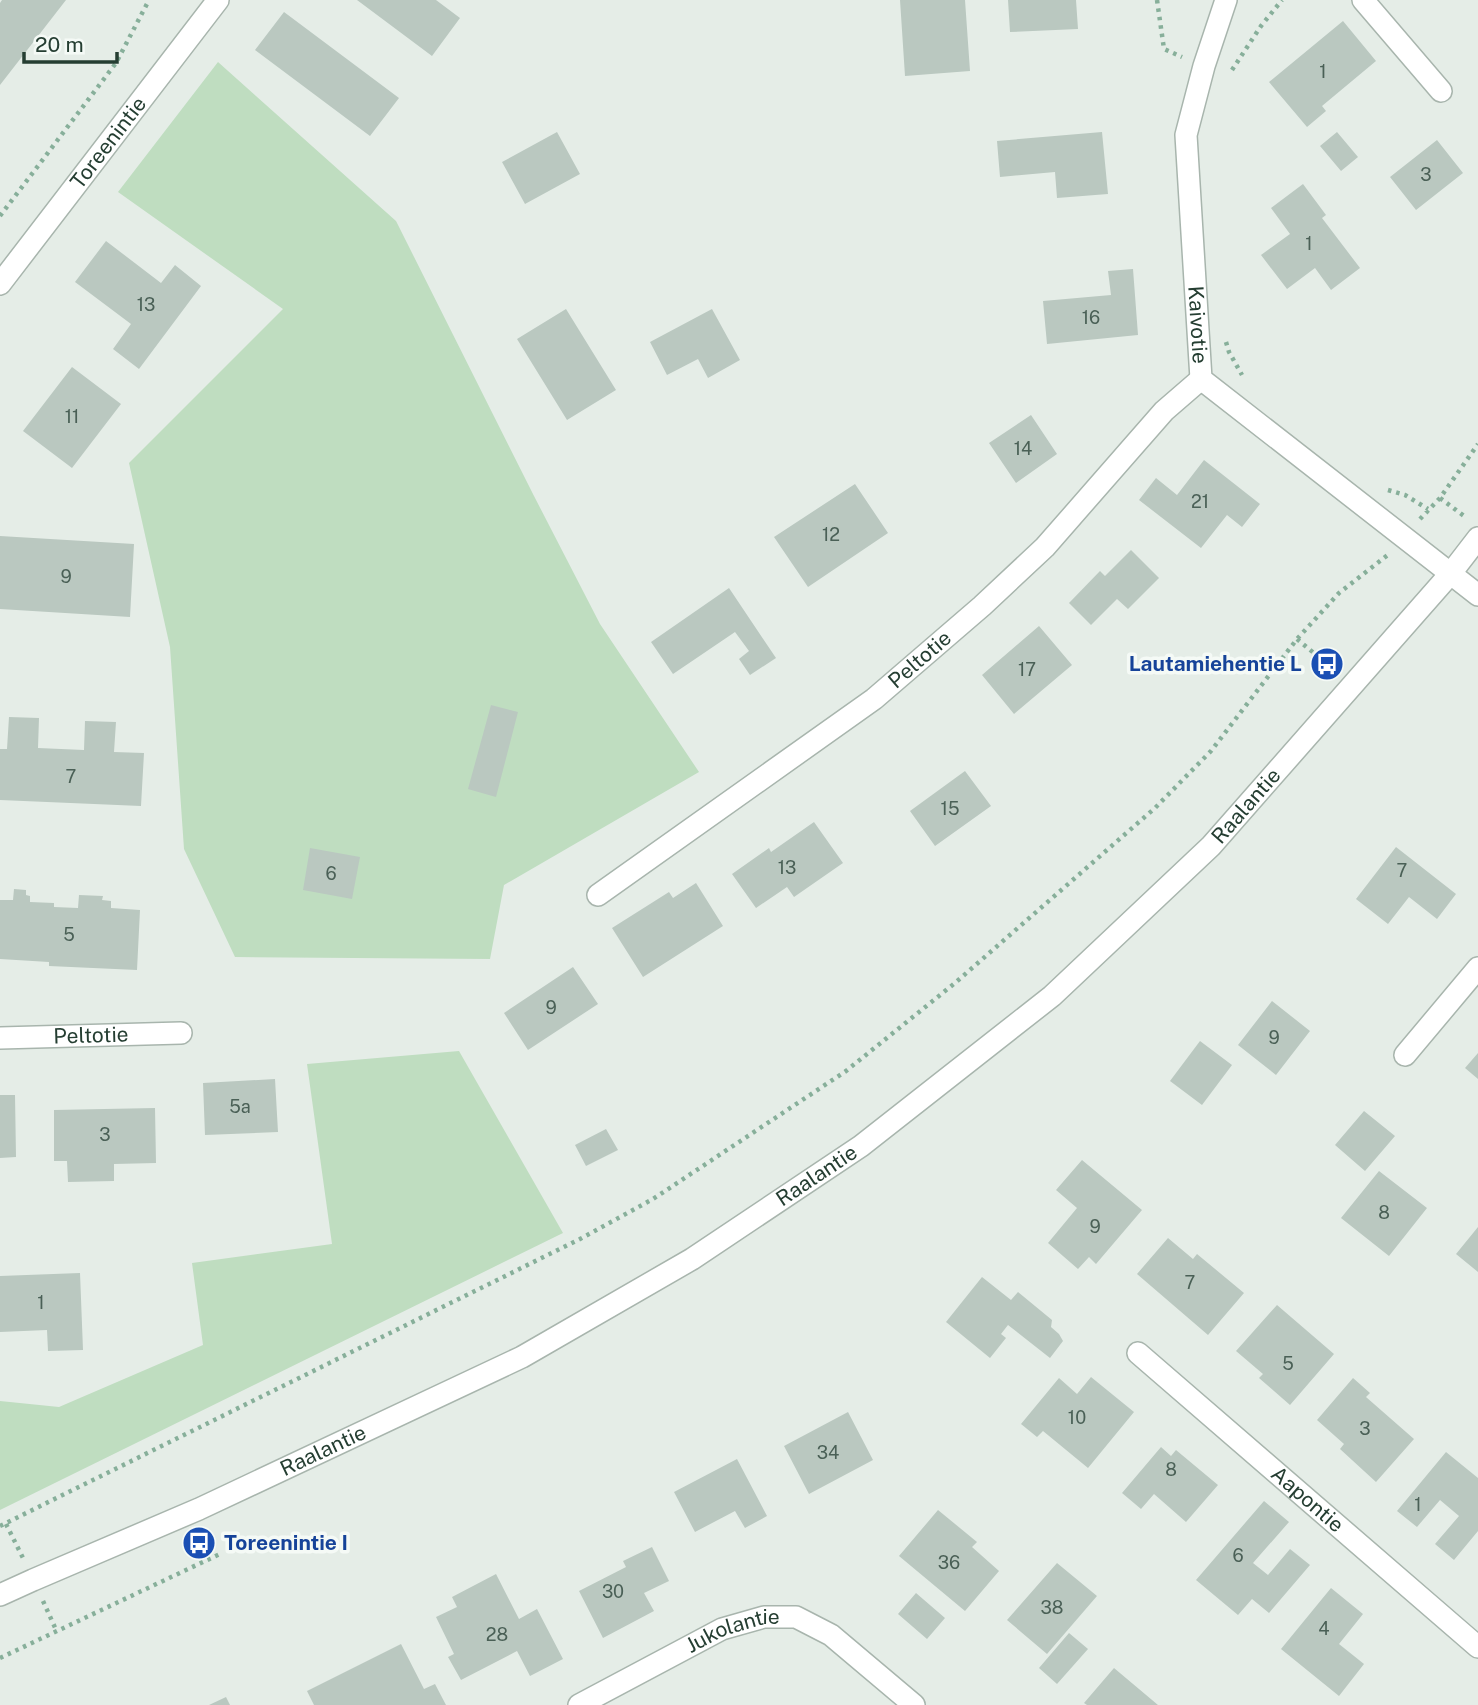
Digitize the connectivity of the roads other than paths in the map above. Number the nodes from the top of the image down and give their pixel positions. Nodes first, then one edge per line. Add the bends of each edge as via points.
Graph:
1 (218, 0) edge
2 (1226, 0) edge
3 (1363, 0) edge
4 (1441, 90) dead end
5 (0, 284) edge
6 (1201, 379) junction
7 (1473, 528) edge
8 (1451, 573) junction
9 (1478, 595) edge
10 (598, 895) dead end
11 (1478, 968) edge
12 (181, 1033) dead end
13 (0, 1038) edge
14 (1405, 1055) dead end
15 (1138, 1353) dead end
16 (0, 1595) edge
17 (1478, 1647) edge
18 (579, 1705) edge
19 (914, 1705) edge

1 - 5 street, Toreenintie
2 - 6 street, Kaivotie via 1186,135
3 - 4 street
6 - 8 street, Kaivotie
6 - 10 street, Peltotie via 1164,411 1045,547 874,699
7 - 8 street, Raalantie
8 - 9 street, Kaivotie
8 - 16 street, Raalantie via 1211,846 1052,996 861,1146 692,1259 522,1357 199,1509
11 - 14 street
12 - 13 street, Peltotie
15 - 17 street, Aapontie
18 - 19 street, Jukolantie via 722,1629 764,1617 796,1617 831,1635

